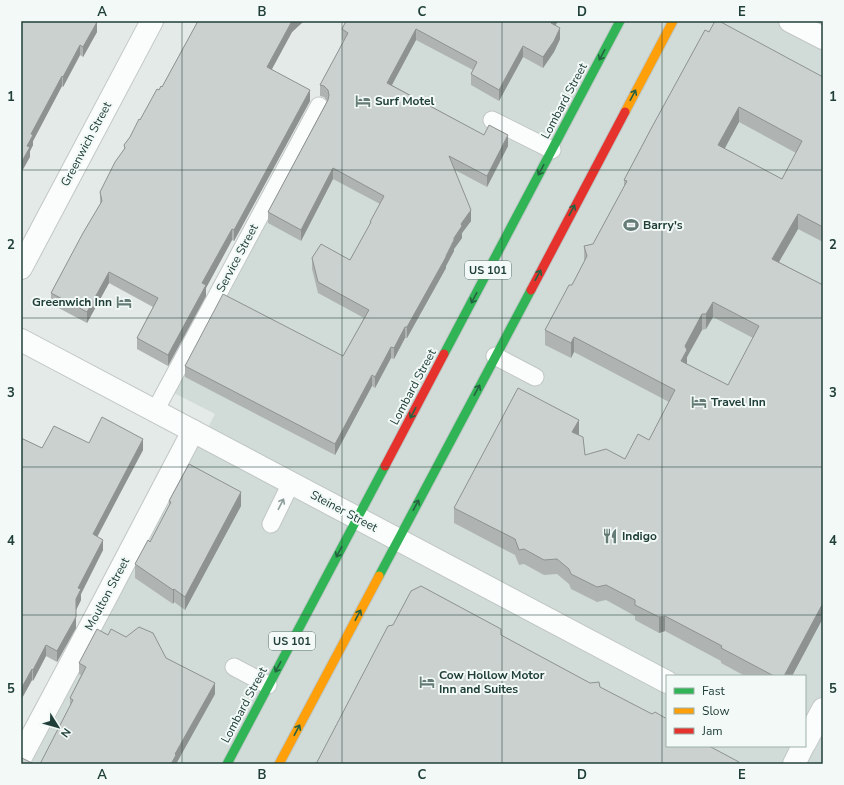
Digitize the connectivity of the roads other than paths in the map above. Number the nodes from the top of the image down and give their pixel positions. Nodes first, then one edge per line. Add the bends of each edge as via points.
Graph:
1 (152, 21) edge
2 (620, 21) edge
3 (673, 21) edge
4 (790, 21) edge
5 (823, 38) edge
6 (319, 106) dead end
7 (492, 120) dead end
8 (552, 150) junction
9 (21, 268) edge
10 (21, 340) edge
11 (495, 356) junction
12 (535, 377) dead end
13 (155, 411) junction
14 (193, 431) junction
15 (292, 483) junction
16 (357, 518) junction
17 (271, 524) dead end
18 (398, 540) junction
19 (234, 667) dead end
20 (666, 681) edge
21 (268, 685) junction
22 (823, 709) edge
23 (806, 737) edge
24 (21, 757) edge
25 (226, 764) edge
26 (279, 764) edge

1 - 9 street, Greenwich Street
2 -> 8 highway, Lombard Street / US 101
11 -> 3 highway
4 - 5 street
6 - 13 lane, Service Street
7 - 8 lane
8 -> 16 highway, Lombard Street / US 101
10 - 13 street, Steiner Street
11 - 12 lane
18 -> 11 highway
13 - 14 street, Steiner Street
14 - 15 street, Steiner Street
14 - 24 street, Moulton Street
15 - 16 street, Steiner Street
17 -> 15 lane
16 - 18 street, Steiner Street
16 -> 21 highway, Lombard Street / US 101
18 - 20 street, Steiner Street
26 -> 18 highway
19 - 21 lane
21 - 25 highway, Lombard Street / US 101
22 - 23 street

